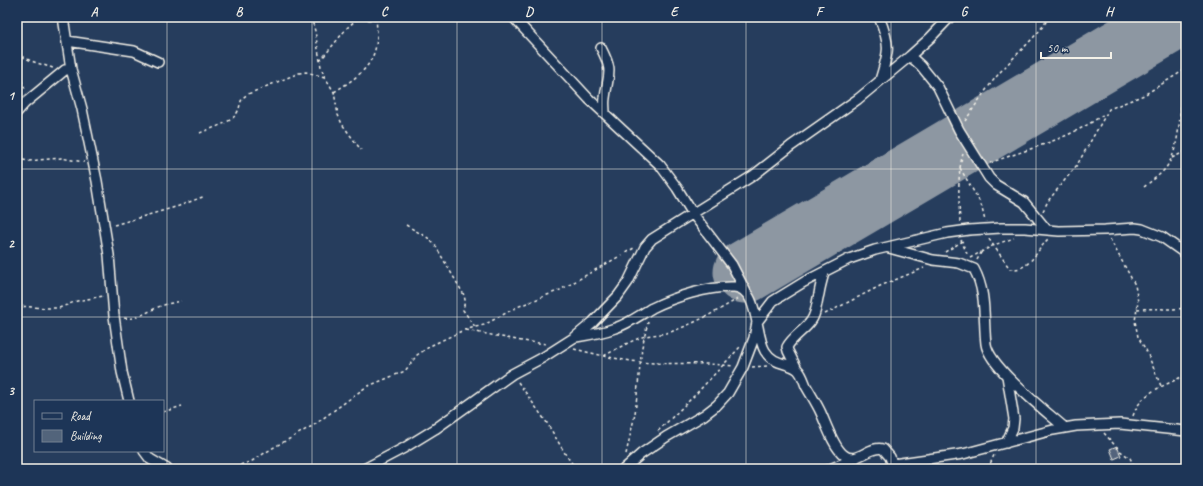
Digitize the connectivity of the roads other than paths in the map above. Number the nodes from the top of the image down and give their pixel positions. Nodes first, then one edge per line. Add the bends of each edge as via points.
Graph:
1 (63, 17) edge
2 (513, 17) edge
3 (879, 17) edge
4 (950, 17) edge
5 (67, 40) junction
6 (601, 48) dead end
7 (910, 56) junction
8 (158, 62) dead end
9 (68, 69) junction
10 (880, 80) junction
11 (17, 112) edge
12 (605, 114) junction
13 (693, 214) junction
14 (1047, 230) junction
15 (887, 247) junction
16 (1186, 253) edge
17 (824, 273) junction
18 (747, 294) junction
19 (758, 322) junction
20 (575, 337) junction
21 (797, 369) junction
22 (1007, 376) junction
23 (129, 400) edge
24 (1065, 428) junction
25 (1186, 432) edge
26 (1003, 444) junction
27 (145, 452) edge
28 (858, 457) junction
29 (893, 466) edge
30 (166, 469) edge
31 (364, 469) edge
32 (624, 469) edge
33 (830, 469) edge

1 - 5 street
2 - 12 street
3 - 10 street via 888,48
4 - 7 street
5 - 8 street via 134,52
5 - 9 street
6 - 12 street via 608,62 610,75 605,98
7 - 10 street
7 - 14 street via 938,87 959,130 981,166 996,185 1024,202
9 - 11 street via 28,100
9 - 23 street via 82,109 93,164 109,255 122,372
10 - 13 street via 754,175
12 - 13 street via 660,165
13 - 18 street via 732,265
13 - 20 street via 652,239 618,296
14 - 15 street via 1025,228 960,231
14 - 16 street via 1142,229 1162,237
15 - 17 street via 849,259
15 - 22 street via 959,263 974,269 983,292 986,345
17 - 19 street via 773,301
17 - 21 street via 818,307 812,320 787,346
18 - 19 street
18 - 20 street via 736,287 721,287 678,298 616,328
19 - 21 street via 759,336 765,351 772,359
19 - 32 street via 744,367 728,393 704,415 666,437
20 - 31 street via 512,374 435,429
21 - 28 street via 840,452 848,457
22 - 24 street
22 - 26 street via 1014,420 1013,428
24 - 25 street via 1120,424
24 - 26 street
26 - 29 street
27 - 30 street via 150,459
28 - 29 street via 881,448
28 - 33 street

